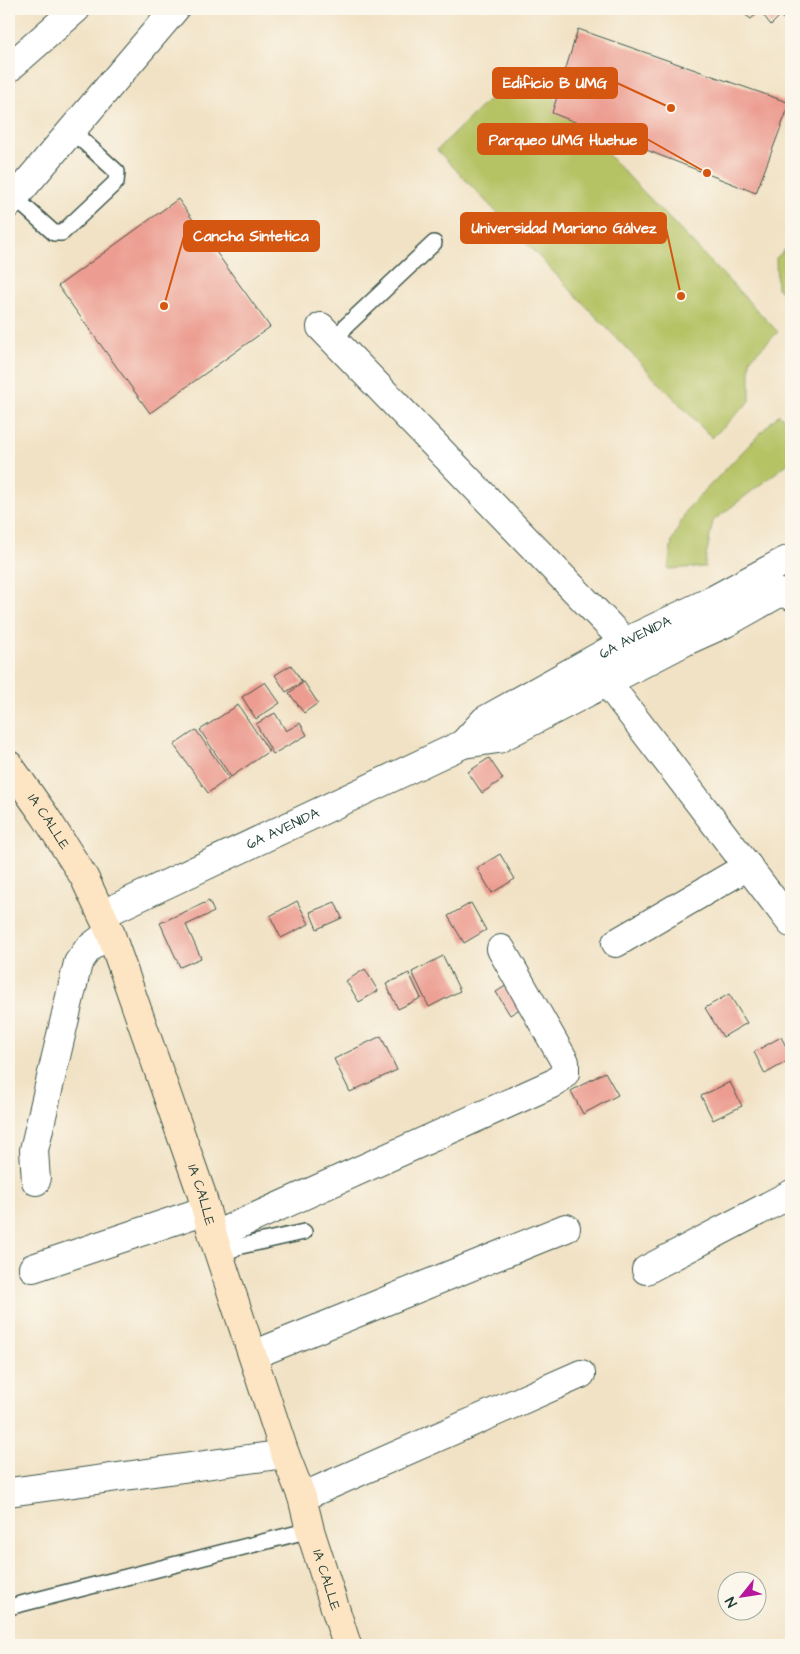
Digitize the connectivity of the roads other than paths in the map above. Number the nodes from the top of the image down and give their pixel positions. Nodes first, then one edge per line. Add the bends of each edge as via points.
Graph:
1 (76, 9) edge
2 (175, 9) edge
3 (9, 68) edge
4 (71, 130) junction
5 (11, 200) edge
6 (434, 243) dead end
7 (328, 334) joint
8 (791, 559) edge
9 (785, 595) edge
10 (625, 642) junction
11 (591, 661) junction
12 (608, 683) junction
13 (462, 744) junction
14 (9, 766) edge
15 (748, 866) junction
16 (107, 923) junction
17 (791, 923) edge
18 (616, 943) dead end
19 (501, 949) dead end
20 (36, 1181) dead end
21 (791, 1194) edge
22 (206, 1210) junction
23 (566, 1228) dead end
24 (304, 1232) dead end
25 (216, 1245) junction
26 (33, 1268) dead end
27 (646, 1270) dead end
28 (253, 1355) junction
29 (581, 1374) dead end
30 (285, 1454) junction
31 (9, 1492) edge
32 (302, 1497) junction
33 (310, 1530) junction
34 (9, 1607) edge
35 (343, 1644) edge

1 - 3 street
2 - 4 street
4 - 5 street
4 - 5 lane via 117,172 116,182 62,234 54,233
6 - 7 lane via 346,326
7 - 10 street
8 - 10 street, 6A AVENIDA
9 - 12 street, 6A AVENIDA
10 - 11 street, 6A AVENIDA
11 - 12 street
11 - 13 street, 6A AVENIDA via 485,720
12 - 13 street, 6A AVENIDA via 498,739
12 - 15 street
13 - 16 street, 6A AVENIDA
14 - 16 main road, 1A CALLE via 84,878
15 - 17 street
15 - 18 street
16 - 20 street, 6A AVENIDA via 78,964 34,1150
16 - 22 main road, 1A CALLE
19 - 25 street via 565,1062 565,1073 556,1082
21 - 27 street
22 - 25 main road, 1A CALLE
22 - 26 street
23 - 28 street
24 - 25 lane via 241,1246
25 - 28 main road, 1A CALLE
28 - 30 main road, 1A CALLE
29 - 32 street
30 - 31 street
30 - 32 main road, 1A CALLE
32 - 33 main road, 1A CALLE
33 - 34 lane
33 - 35 main road, 1A CALLE

